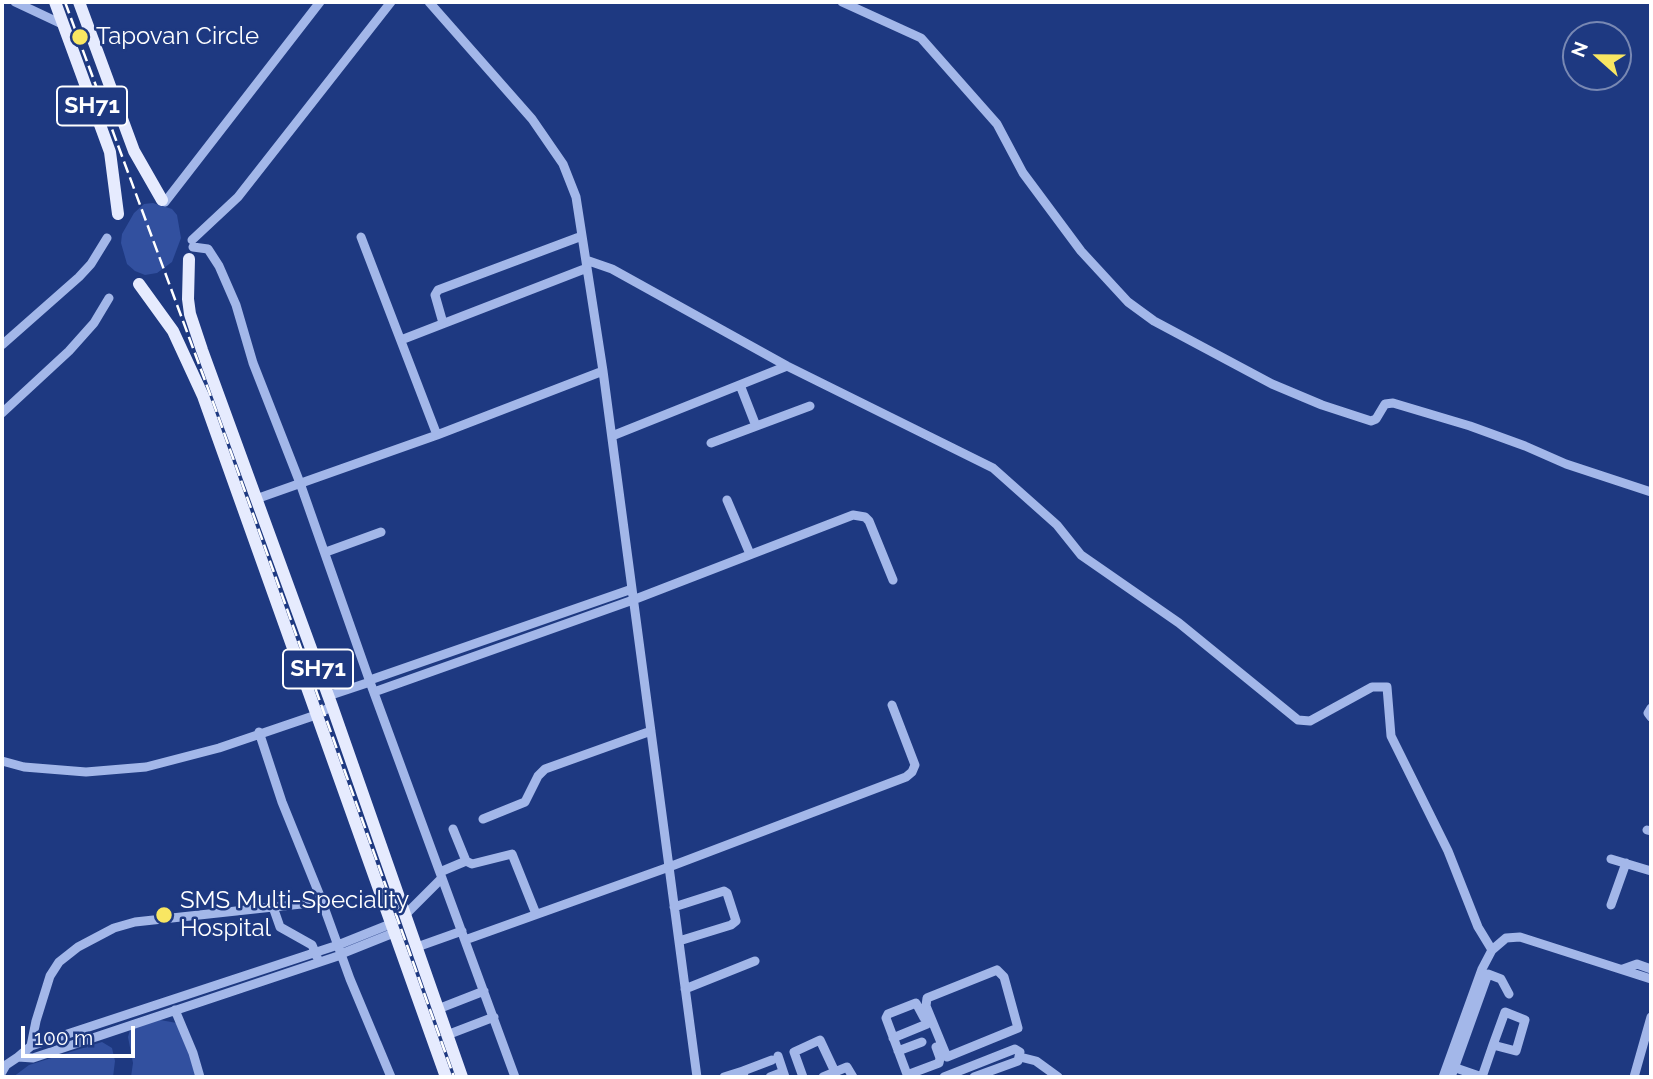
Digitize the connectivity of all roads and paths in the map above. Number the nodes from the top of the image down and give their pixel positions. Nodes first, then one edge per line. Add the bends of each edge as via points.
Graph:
1 (15, 2) edge
2 (55, 2) edge
3 (79, 2) edge
4 (320, 2) edge
5 (391, 2) edge
6 (429, 2) edge
7 (842, 2) edge
8 (64, 25) junction
9 (164, 201) joint
10 (118, 214) dead end
11 (582, 236) junction
12 (361, 237) dead end
13 (107, 239) dead end
14 (192, 248) junction
15 (587, 264) junction
16 (139, 284) dead end
17 (109, 298) dead end
18 (443, 323) junction
19 (401, 340) junction
20 (2, 345) edge
21 (786, 366) junction
22 (603, 371) junction
23 (740, 385) junction
24 (810, 406) dead end
25 (2, 413) edge
26 (756, 426) junction
27 (437, 435) junction
28 (611, 436) junction
29 (711, 443) dead end
30 (300, 483) junction
31 (1651, 492) edge
32 (256, 499) junction
33 (727, 500) dead end
34 (381, 532) dead end
35 (326, 552) junction
36 (750, 554) junction
37 (892, 580) dead end
38 (632, 589) junction
39 (633, 600) junction
40 (370, 681) junction
41 (374, 692) junction
42 (330, 701) junction
43 (892, 705) dead end
44 (1651, 708) edge
45 (316, 715) junction
46 (1651, 717) edge
47 (650, 731) junction
48 (259, 733) junction
49 (2, 761) edge
50 (483, 819) dead end
51 (453, 829) dead end
52 (1611, 859) dead end
53 (466, 861) junction
54 (1626, 863) junction
55 (669, 867) junction
56 (1651, 871) edge
57 (441, 875) junction
58 (311, 903) dead end
59 (1611, 905) dead end
60 (273, 907) junction
61 (674, 908) junction
62 (536, 914) junction
63 (405, 915) junction
64 (394, 927) junction
65 (464, 935) junction
66 (679, 941) junction
67 (417, 947) junction
68 (1492, 950) junction
69 (340, 951) junction
70 (317, 957) junction
71 (755, 961) dead end
72 (1650, 965) edge
73 (1623, 969) junction
74 (1485, 973) junction
75 (1651, 979) edge
76 (685, 989) junction
77 (484, 991) junction
78 (438, 1009) junction
79 (175, 1010) junction
80 (1505, 1012) junction
81 (494, 1017) junction
82 (1651, 1017) edge
83 (108, 1020) junction
84 (927, 1024) junction
85 (111, 1030) junction
86 (447, 1035) junction
87 (893, 1038) junction
88 (922, 1042) dead end
89 (984, 1043) junction
90 (1493, 1045) junction
91 (32, 1046) junction
92 (898, 1051) junction
93 (18, 1057) junction
94 (1020, 1057) junction
95 (990, 1059) junction
96 (933, 1065) junction
97 (1451, 1070) edge
98 (2, 1072) edge
99 (835, 1072) junction
100 (743, 1074) edge
101 (784, 1075) edge
102 (908, 1076) edge
103 (200, 1077) edge
104 (391, 1077) edge
105 (446, 1077) edge
106 (462, 1077) edge
107 (515, 1077) edge
108 (697, 1077) edge
109 (724, 1077) edge
110 (770, 1077) edge
111 (803, 1077) edge
112 (823, 1077) edge
113 (853, 1077) edge
114 (937, 1077) edge
115 (944, 1077) edge
116 (974, 1077) edge
117 (1058, 1077) edge
118 (1443, 1077) edge
119 (1482, 1077) edge
120 (1634, 1077) edge

1 - 8 street
2 - 8 main road, SH71
3 - 9 main road, SH71 via 134,151
4 - 9 street
5 - 14 street via 238,197
6 - 11 street via 552,147 576,197
7 - 31 street via 921,38 997,124 1023,173 1081,251 1128,302 1154,321 1272,384 1322,405 1371,421 1385,404 1393,403 1471,426
8 - 10 main road, SH71 via 110,152
11 - 15 street
11 - 18 street via 438,290 435,295
12 - 19 street
13 - 20 street via 79,277
14 - 30 street via 208,249 219,266
14 - 32 main road, SH71 via 190,314
15 - 18 street
15 - 21 street via 612,269
15 - 22 street
16 - 45 main road, SH71 via 173,331 203,396
17 - 25 street via 69,351
18 - 19 street
19 - 27 street
21 - 23 street
21 - 68 street via 993,468 1057,525 1081,555 1179,623 1298,720 1310,721 1372,687 1387,687 1391,736
22 - 27 street
22 - 28 street
23 - 26 street
23 - 28 street
24 - 26 street
26 - 29 street
27 - 30 street
28 - 38 street
30 - 32 street
30 - 35 street
32 - 42 main road, SH71
33 - 36 street
34 - 35 street
35 - 40 street
36 - 37 street via 859,515 873,527
36 - 39 street
38 - 39 street
38 - 40 street
39 - 41 street
39 - 47 street
40 - 41 street
40 - 42 street
41 - 57 street
42 - 45 street
42 - 63 main road, SH71
43 - 55 street via 915,765 912,772
44 - 46 street via 1647,713
45 - 48 street
45 - 64 main road, SH71
47 - 50 street via 545,769 525,802
47 - 55 street
48 - 49 street via 179,760 122,770 51,770
48 - 69 street
51 - 53 street
52 - 54 street
53 - 57 street
53 - 62 street via 472,864 512,854
54 - 56 street
54 - 59 street
55 - 61 street
55 - 62 street
57 - 63 street
57 - 65 street
58 - 60 street
60 - 70 street via 280,927 312,945
60 - 91 street via 135,922 79,947 59,962 50,976
61 - 66 street
61 - 66 street via 724,891 736,921
62 - 65 street
63 - 67 main road, SH71
64 - 69 street
64 - 105 main road, SH71
65 - 67 street
65 - 77 street
66 - 76 street
67 - 78 main road, SH71
68 - 73 street via 1506,938 1520,937
68 - 74 street
69 - 70 street
69 - 104 street
70 - 79 street
70 - 83 street
71 - 76 street
72 - 73 street
73 - 75 street
74 - 80 street via 1501,979 1510,996
74 - 97 street
76 - 108 street
77 - 78 street
77 - 81 street
78 - 86 main road, SH71
79 - 85 street
79 - 103 street
80 - 90 street
80 - 90 street via 1525,1020 1517,1050
81 - 86 street
81 - 107 street
82 - 120 street
83 - 85 street
83 - 91 street
84 - 87 street
84 - 87 street via 917,1003 888,1014
84 - 96 street via 941,1060
85 - 93 street via 33,1058
86 - 106 main road, SH71
87 - 92 street
88 - 92 street
89 - 89 street via 947,1056 925,1002 929,996 997,970 1004,978 1018,1028
89 - 95 street
90 - 119 street
91 - 93 street
92 - 102 street
93 - 98 street
94 - 95 street via 1015,1049
94 - 116 street
94 - 117 street via 1036,1061
95 - 115 street
96 - 102 street
96 - 114 street
97 - 118 street
97 - 119 street
99 - 111 street via 820,1040 794,1052
99 - 112 street
99 - 113 street via 848,1067
100 - 101 street via 775,1058
100 - 109 street
101 - 110 street

